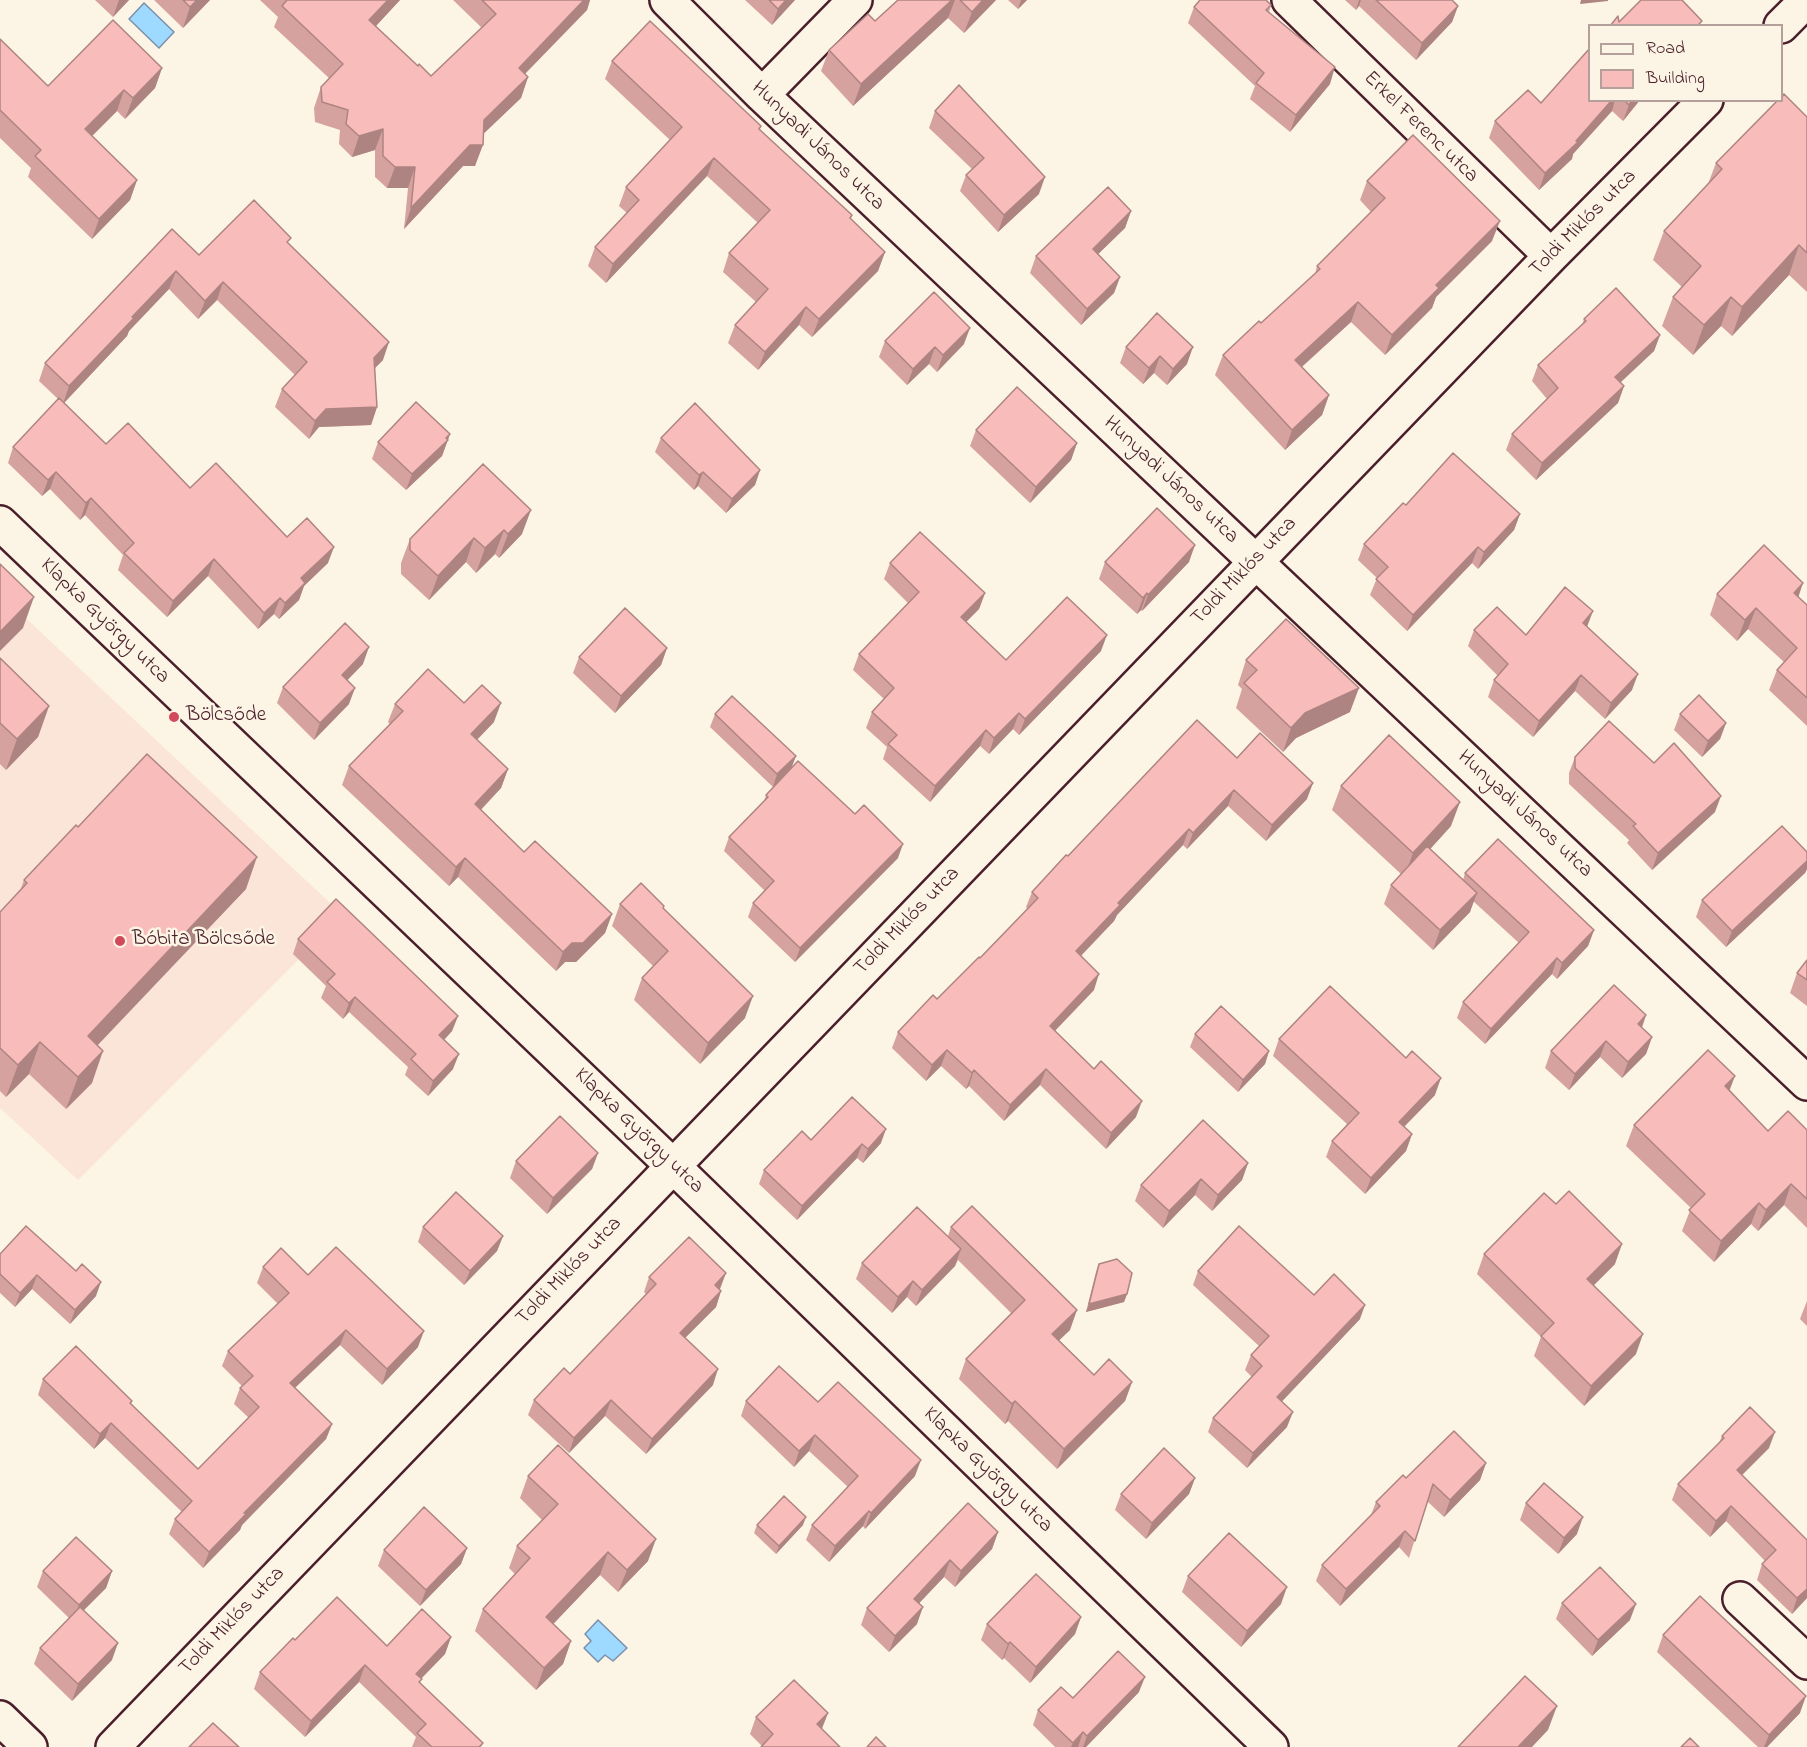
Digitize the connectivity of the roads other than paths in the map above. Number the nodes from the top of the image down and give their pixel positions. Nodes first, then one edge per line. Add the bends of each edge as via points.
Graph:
1 (667, 0) edge
2 (855, 0) edge
3 (1289, 0) edge
4 (1807, 0) edge
5 (1783, 24) edge
6 (762, 95) junction
7 (1704, 102) edge
8 (1551, 256) junction
9 (0, 523) edge
10 (1256, 561) junction
11 (1807, 1083) edge
12 (673, 1166) junction
13 (1740, 1599) dead end
14 (1807, 1662) edge
15 (0, 1718) edge
16 (30, 1747) edge
17 (113, 1747) edge
18 (1271, 1747) edge

1 - 6 street, Hunyadi János utca
2 - 6 street
3 - 8 street, Erkel Ferenc utca
4 - 5 street
6 - 10 street, Hunyadi János utca
7 - 8 street, Toldi Miklós utca
8 - 10 street, Toldi Miklós utca
9 - 12 street, Klapka György utca
10 - 11 street, Hunyadi János utca
10 - 12 street, Toldi Miklós utca
12 - 17 street, Toldi Miklós utca
12 - 18 street, Klapka György utca
13 - 14 street
15 - 16 street

